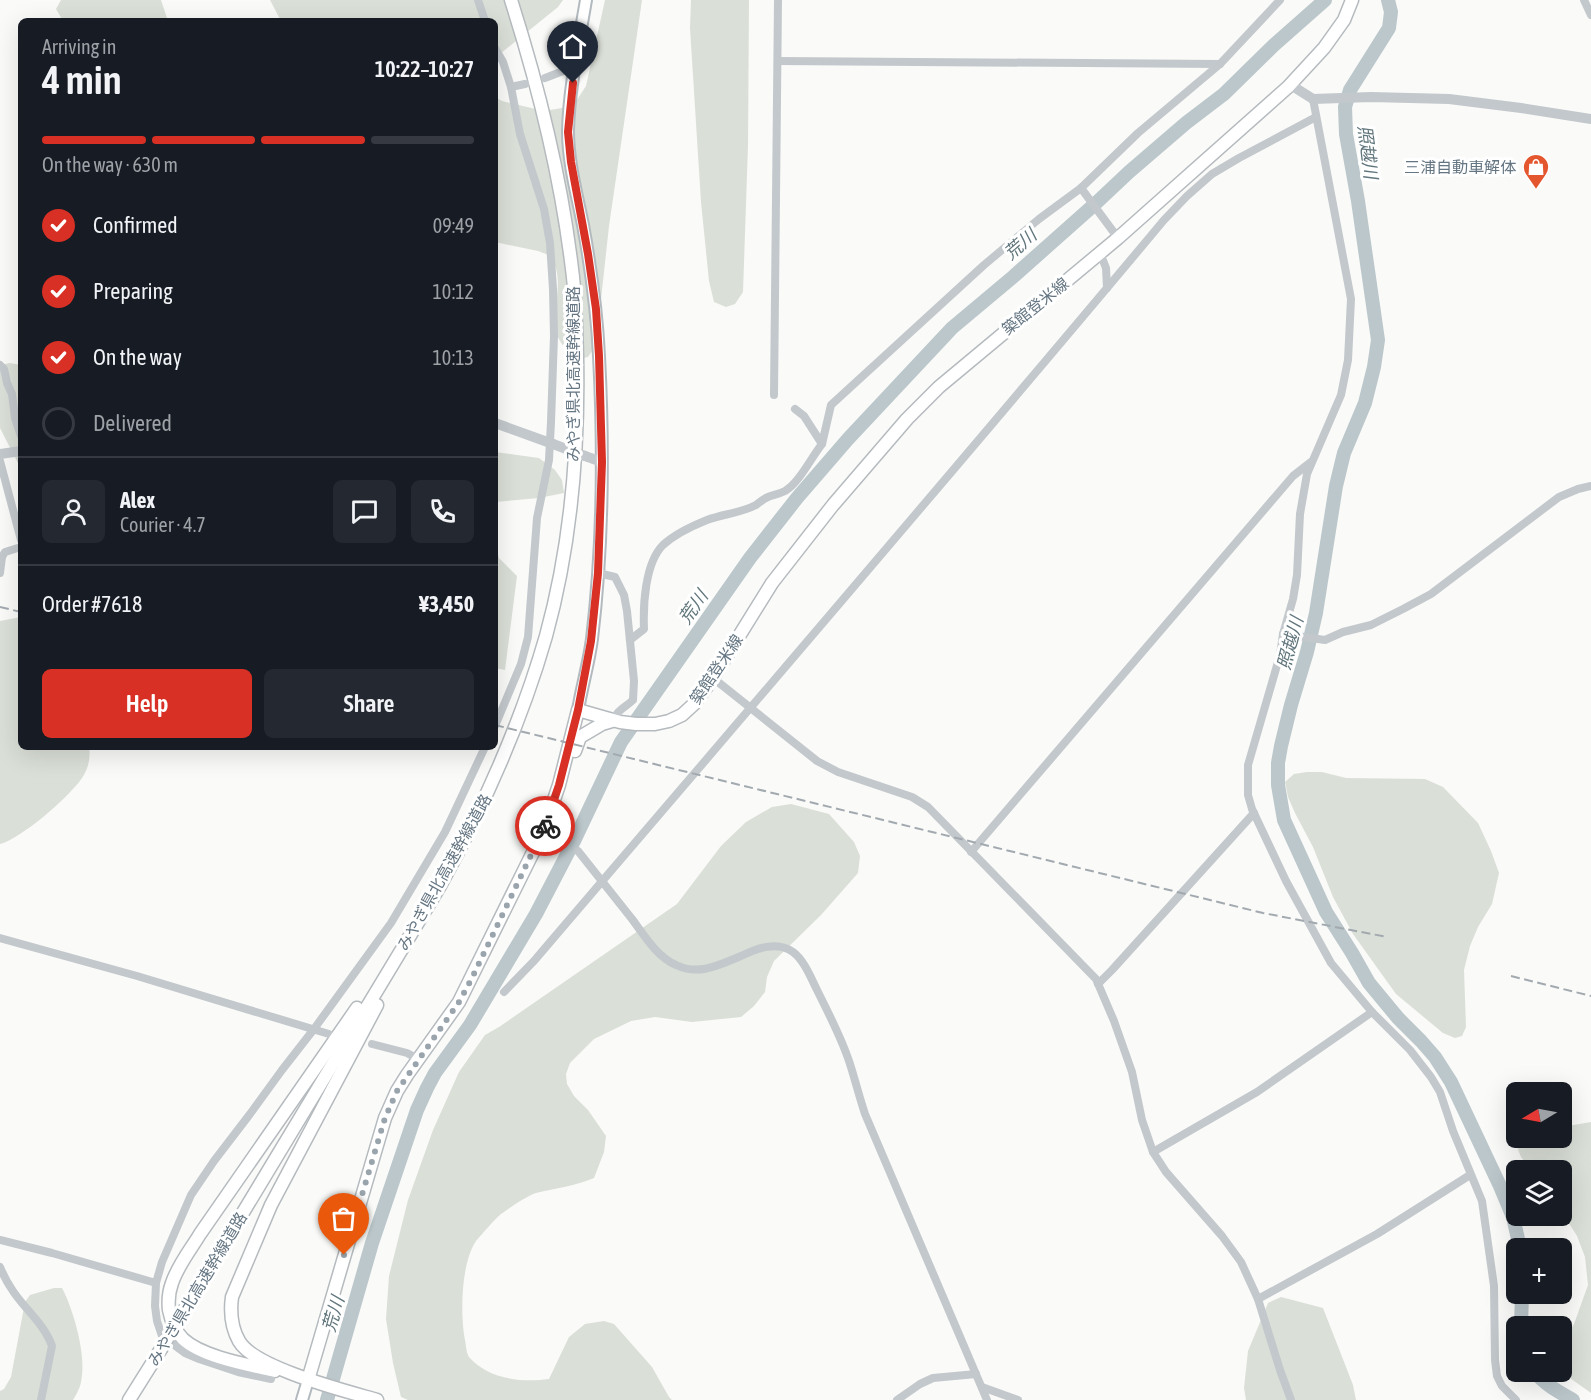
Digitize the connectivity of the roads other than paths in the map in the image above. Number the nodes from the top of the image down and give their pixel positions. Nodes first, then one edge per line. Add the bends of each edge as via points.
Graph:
1 (478, 0) edge
2 (511, 0) edge
3 (586, 0) edge
4 (778, 0) edge
5 (1281, 0) edge
6 (1352, 0) edge
7 (1584, 0) edge
8 (1591, 15) edge
9 (484, 18) edge
10 (498, 53) edge
11 (778, 61) junction
12 (1220, 64) junction
13 (576, 66) junction
14 (544, 78) dead end
15 (525, 84) dead end
16 (511, 87) junction
17 (1288, 87) junction
18 (1316, 99) junction
19 (1316, 117) junction
20 (1591, 119) edge
21 (1083, 190) junction
22 (1118, 238) junction
23 (1100, 253) junction
24 (1107, 288) junction
25 (0, 365) edge
26 (774, 395) dead end
27 (795, 409) dead end
28 (498, 424) edge
29 (18, 427) edge
30 (552, 444) junction
31 (822, 444) junction
32 (18, 452) edge
33 (0, 454) edge
34 (1313, 460) junction
35 (0, 461) edge
36 (602, 462) junction
37 (1591, 486) edge
38 (18, 529) edge
39 (18, 548) edge
40 (1, 571) edge
41 (598, 573) junction
42 (1283, 634) junction
43 (630, 640) junction
44 (713, 678) junction
45 (750, 707) junction
46 (578, 710) junction
47 (498, 719) edge
48 (617, 721) junction
49 (484, 750) edge
50 (559, 785) junction
51 (1254, 813) junction
52 (578, 851) dead end
53 (971, 852) junction
54 (602, 881) junction
55 (440, 886) junction
56 (0, 938) edge
57 (1098, 984) junction
58 (504, 992) dead end
59 (1372, 1012) junction
60 (314, 1029) junction
61 (329, 1034) dead end
62 (372, 1044) dead end
63 (417, 1059) junction
64 (1153, 1152) junction
65 (1470, 1174) junction
66 (0, 1240) edge
67 (0, 1267) edge
68 (156, 1283) junction
69 (1258, 1299) junction
70 (292, 1374) junction
71 (976, 1374) junction
72 (271, 1379) dead end
73 (313, 1381) junction
74 (982, 1386) junction
75 (41, 1400) edge
76 (129, 1400) edge
77 (302, 1400) edge
78 (377, 1400) edge
79 (897, 1400) edge
80 (987, 1400) edge
81 (1018, 1400) edge
82 (1291, 1400) edge
83 (1516, 1400) edge

1 - 9 street
2 - 55 main road, みやぎ県北高速幹線道路 via 547,126 572,271 577,372 575,462 557,589 528,693 490,790
3 - 13 main road
4 - 11 street
5 - 12 street
6 - 17 main road, 築館登米線 via 1344,20 1324,48
7 - 8 street
10 - 16 street
11 - 12 street
11 - 26 street
12 - 21 street via 1137,133
13 - 14 street
13 - 36 main road via 568,132 596,309
15 - 16 street
16 - 30 street via 550,243 554,336
17 - 18 street
17 - 22 main road, 築館登米線
18 - 19 street
18 - 20 street via 1449,99
19 - 24 street via 1212,174 1164,220
19 - 34 street via 1352,299 1348,360 1341,394
21 - 22 street
21 - 31 street via 1039,219 984,265 831,405
22 - 23 main road, 築館登米線
23 - 24 street
23 - 44 main road, 築館登米線 via 978,353 907,419 772,583
24 - 45 street
25 - 29 street via 12,394
27 - 31 street
28 - 30 street
30 - 36 street, bridge
30 - 47 street via 537,518 528,637
31 - 43 street via 784,492 685,530 662,546 652,564 645,593 644,629
32 - 33 street
34 - 42 street via 1303,493 1297,575
34 - 53 street via 1293,476
35 - 38 street
36 - 41 main road
37 - 42 street via 1559,497 1431,594 1382,620 1325,640
39 - 40 street via 5,552
41 - 43 street via 615,577 618,582 624,595
41 - 46 main road
42 - 51 street via 1248,765 1248,795
43 - 48 street via 633,700 615,715
44 - 45 street
44 - 48 main road, 築館登米線 via 694,704 669,721
45 - 53 street via 817,761 912,797 928,807
45 - 54 street
46 - 48 main road, 築館登米線
46 - 50 main road
48 - 50 main road via 602,724 580,737
49 - 60 street via 445,832 391,923
50 - 63 main road via 543,832 472,978
51 - 57 street
51 - 59 street via 1331,963
52 - 54 street
53 - 57 street
54 - 58 street
54 - 71 street via 663,956 681,967 701,970 770,946 792,951 800,960 839,1034 865,1114
55 - 70 main road via 271,1205 232,1297 230,1311 239,1342 249,1353
55 - 70 main road via 200,1234 172,1283 171,1318 183,1339 194,1347 243,1364
55 - 76 main road, みやぎ県北高速幹線道路, bridge
56 - 60 street
57 - 64 street via 1132,1072
59 - 64 street via 1257,1092
59 - 65 street via 1431,1077
60 - 61 street
60 - 68 street via 191,1195
62 - 63 street
63 - 73 main road via 385,1118
64 - 69 street via 1241,1262
65 - 69 street via 1377,1234
65 - 83 street via 1482,1201 1491,1260 1497,1376
66 - 68 street
67 - 75 street via 52,1346
68 - 72 street via 157,1321 162,1336 192,1356
69 - 82 street
70 - 73 main road
71 - 74 street
71 - 79 street via 933,1378
73 - 77 main road
73 - 78 main road
74 - 80 street
74 - 81 street

